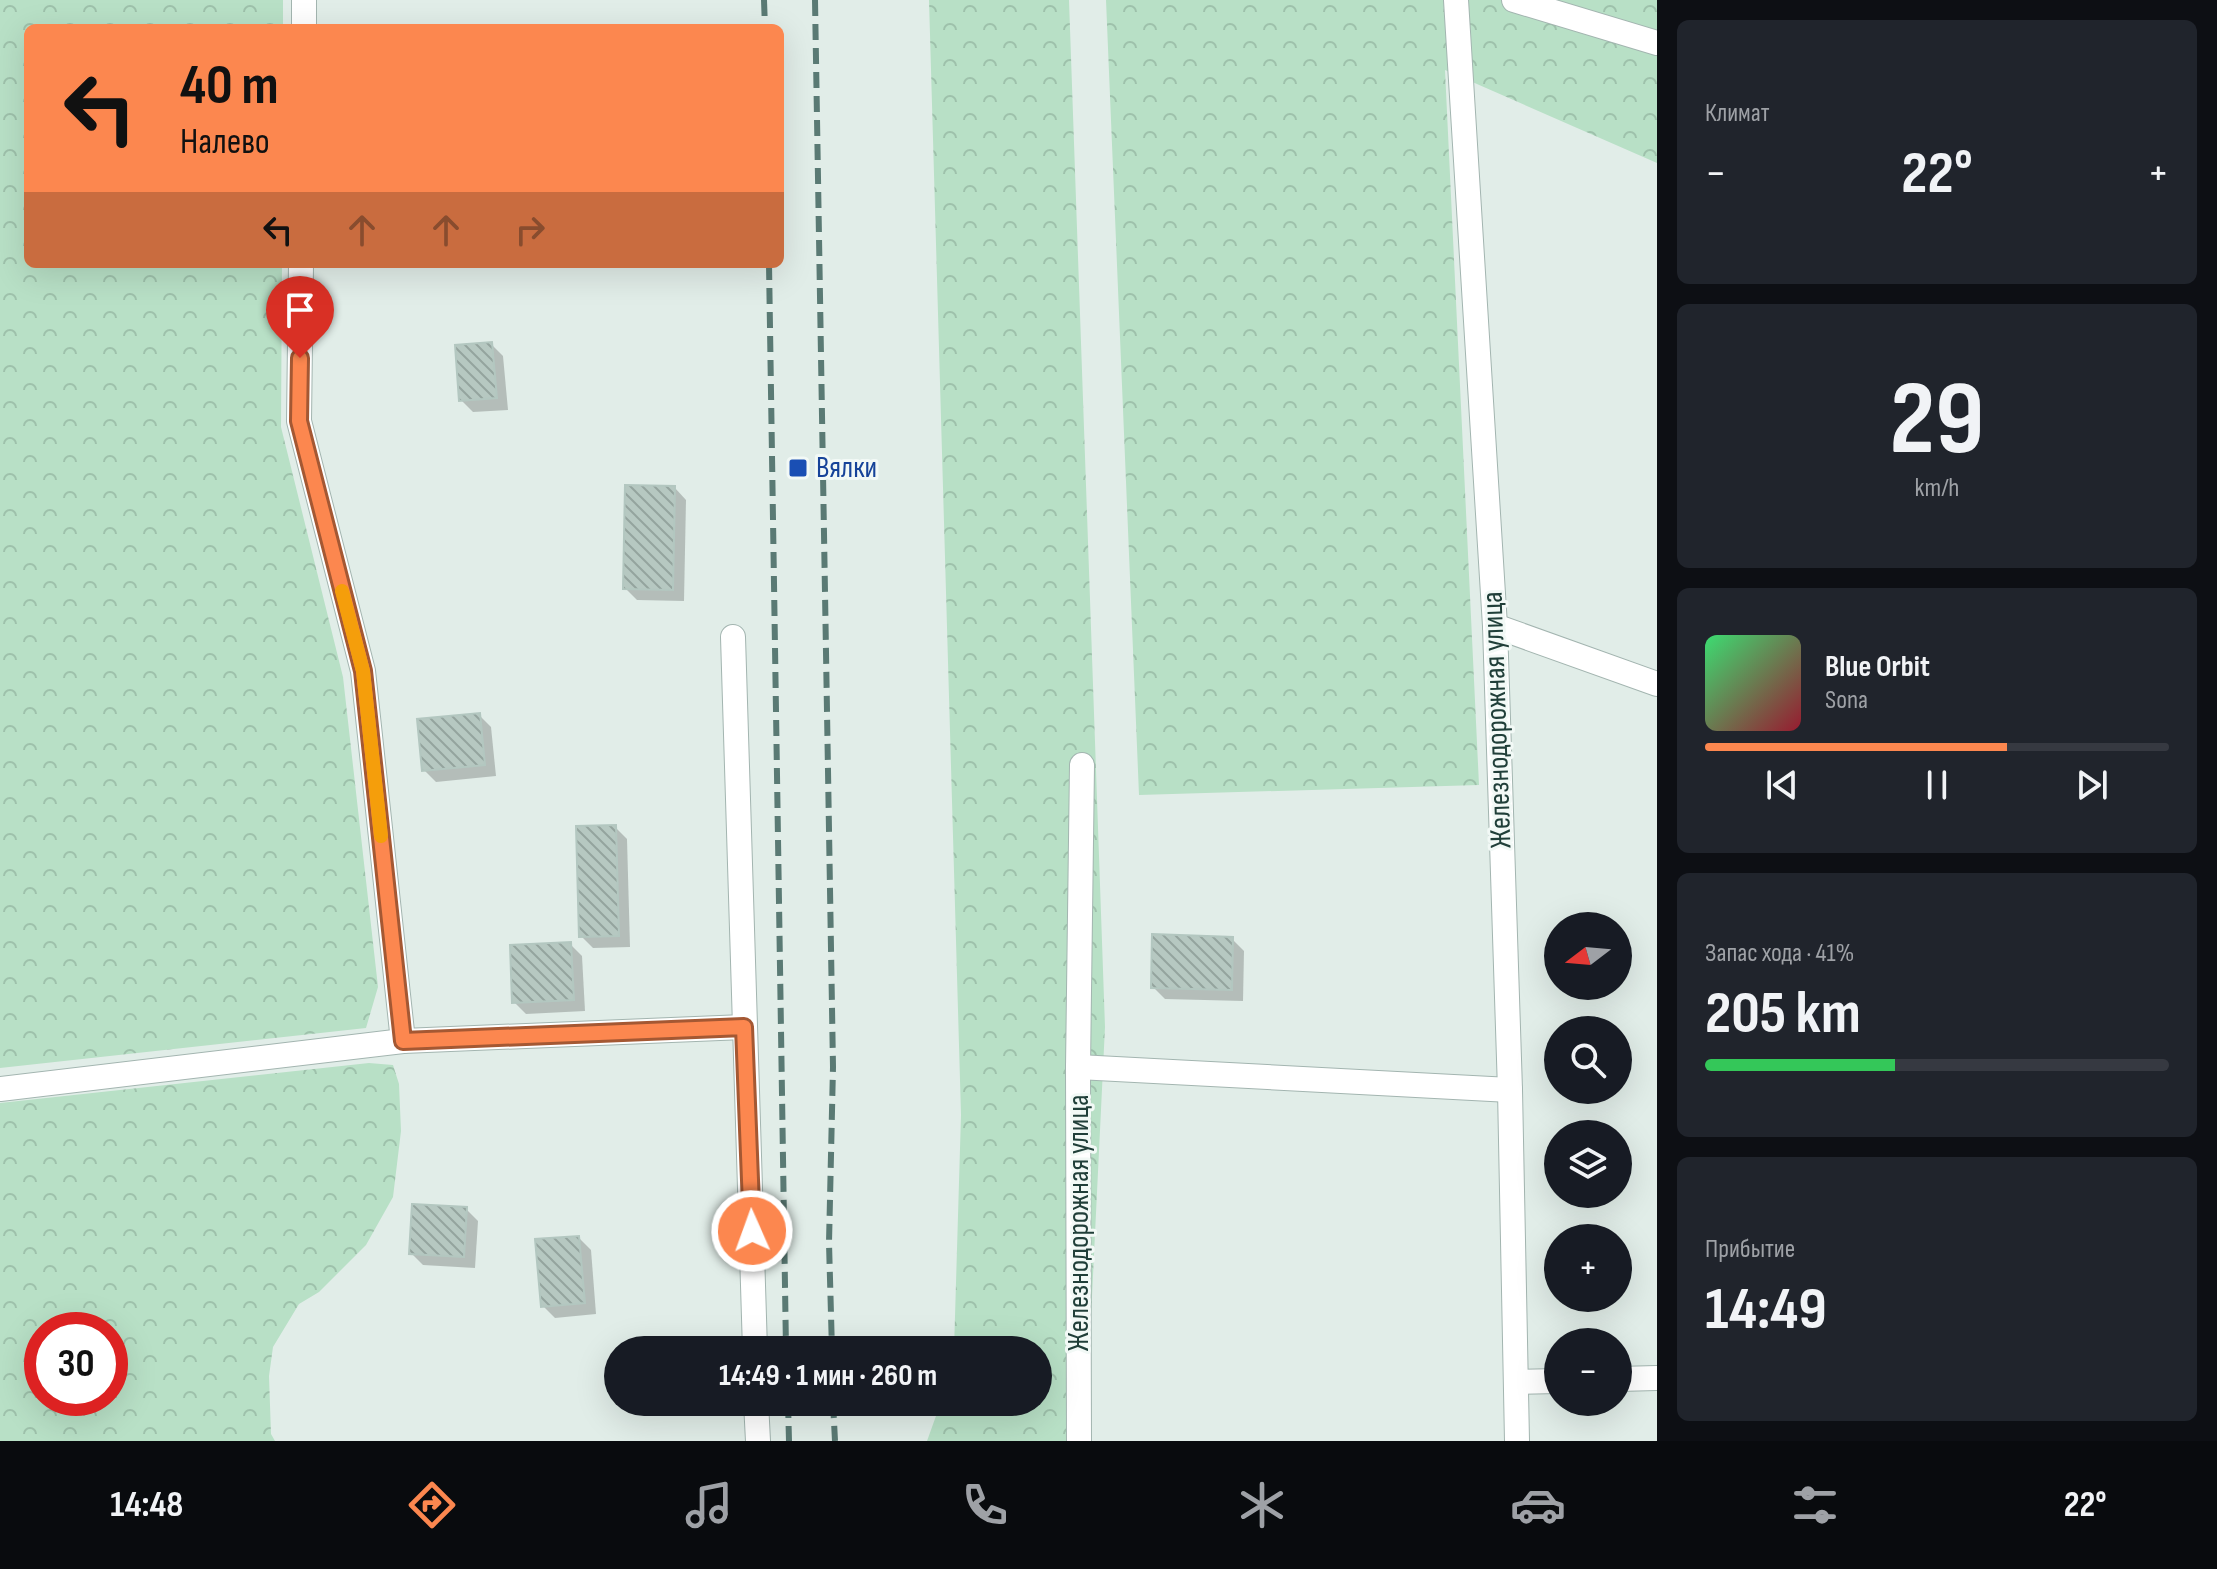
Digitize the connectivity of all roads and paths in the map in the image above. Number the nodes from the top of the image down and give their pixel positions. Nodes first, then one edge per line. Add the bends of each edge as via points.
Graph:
1 (304, 0) edge
2 (1456, 0) edge
3 (1514, 0) edge
4 (304, 24) edge
5 (1657, 43) edge
6 (301, 268) edge
7 (1495, 626) junction
8 (733, 637) dead end
9 (1657, 684) edge
10 (1082, 765) dead end
11 (744, 1027) junction
12 (403, 1041) junction
13 (1078, 1067) junction
14 (0, 1089) edge
15 (1510, 1090) junction
16 (755, 1336) edge
17 (1657, 1378) edge
18 (1632, 1379) edge
19 (1544, 1381) edge
20 (1517, 1382) junction
21 (757, 1416) edge
22 (758, 1441) edge
23 (1079, 1441) edge
24 (1517, 1441) edge

1 - 4 street
2 - 7 street, Железнодорожная улица
3 - 5 street
6 - 12 street via 299,421 363,671
7 - 9 street
7 - 15 street, Железнодорожная улица
8 - 11 street
10 - 13 street, Железнодорожная улица
11 - 12 street
11 - 16 street
12 - 14 street
13 - 15 street
13 - 23 street, Железнодорожная улица
15 - 20 street, Железнодорожная улица
17 - 18 street
19 - 20 street
20 - 24 street, Железнодорожная улица
21 - 22 street

